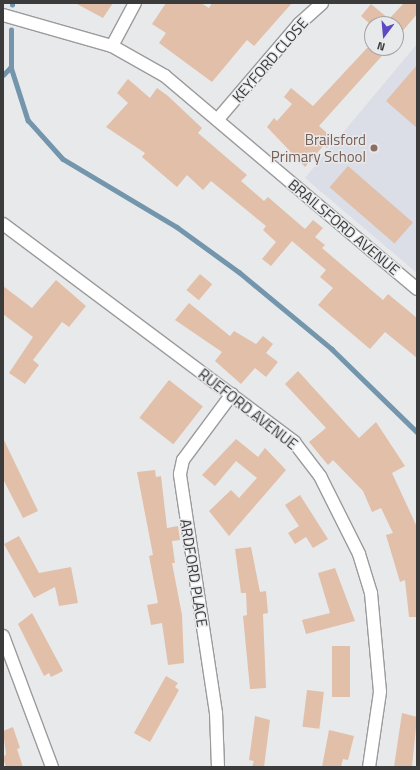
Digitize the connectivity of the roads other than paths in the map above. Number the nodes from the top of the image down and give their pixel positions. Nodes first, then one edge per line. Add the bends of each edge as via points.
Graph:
1 (135, 3) edge
2 (322, 3) edge
3 (3, 15) edge
4 (112, 46) junction
5 (218, 119) junction
6 (3, 224) edge
7 (417, 289) edge
8 (232, 394) junction
9 (3, 636) edge
10 (52, 767) edge
11 (218, 767) edge
12 (369, 767) edge

1 - 4 street
2 - 5 street, KEYFORD CLOSE via 299,24
3 - 4 street, BRAILSFORD AVENUE
4 - 5 street, BRAILSFORD AVENUE via 165,76
5 - 7 street, BRAILSFORD AVENUE
6 - 8 street, RUEFORD AVENUE
8 - 11 street, ARDFORD PLACE via 183,460 180,474 216,713
8 - 12 street, RUEFORD AVENUE via 294,442 320,476 358,554 371,593 380,692
9 - 10 street

